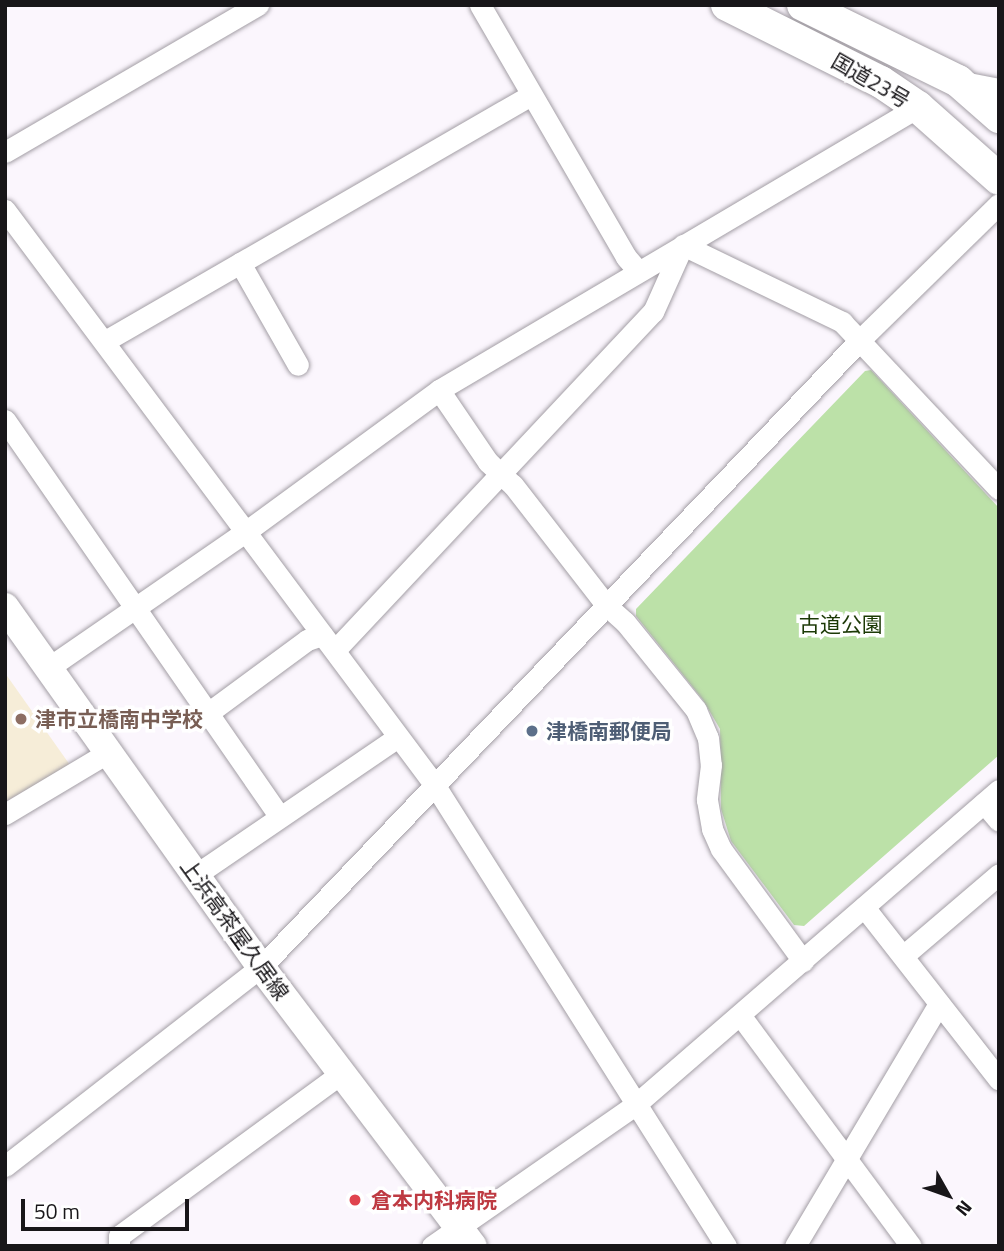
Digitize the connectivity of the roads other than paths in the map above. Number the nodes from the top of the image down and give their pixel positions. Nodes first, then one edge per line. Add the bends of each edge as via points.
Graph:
1 (258, 5) edge
2 (480, 5) edge
3 (727, 5) edge
4 (803, 5) edge
5 (958, 81) junction
6 (999, 89) edge
7 (531, 95) junction
8 (918, 107) junction
9 (999, 117) edge
10 (5, 152) edge
11 (999, 179) edge
12 (999, 204) edge
13 (5, 210) edge
14 (683, 245) junction
15 (240, 263) junction
16 (638, 271) junction
17 (860, 339) junction
18 (105, 341) junction
19 (298, 365) dead end
20 (439, 390) junction
21 (5, 420) edge
22 (502, 472) junction
23 (999, 489) edge
24 (248, 530) junction
25 (607, 606) junction
26 (5, 607) edge
27 (135, 607) junction
28 (329, 642) junction
29 (48, 668) junction
30 (208, 713) junction
31 (398, 737) junction
32 (107, 753) junction
33 (434, 784) junction
34 (991, 796) edge
35 (5, 814) edge
36 (279, 816) junction
37 (999, 821) edge
38 (999, 874) edge
39 (194, 876) junction
40 (864, 907) junction
41 (902, 956) junction
42 (803, 961) junction
43 (261, 967) junction
44 (939, 1003) junction
45 (740, 1015) junction
46 (342, 1073) junction
47 (999, 1080) edge
48 (635, 1105) junction
49 (847, 1160) junction
50 (5, 1166) edge
51 (466, 1236) edge
52 (119, 1246) edge
53 (432, 1246) edge
54 (726, 1246) edge
55 (795, 1246) edge
56 (911, 1246) edge

1 - 10 street
2 - 7 street
3 - 8 highway, 国道23号 via 881,82
4 - 5 highway, 国道23号
5 - 6 street
5 - 9 highway, 国道23号
7 - 15 street
7 - 16 street
8 - 11 highway, 国道23号
8 - 14 street
12 - 17 street
13 - 18 street
14 - 16 street
14 - 17 street via 842,322
14 - 22 street via 653,312
15 - 18 street
15 - 19 street
16 - 20 street
17 - 23 street
17 - 25 street
18 - 24 street
20 - 22 street via 488,462
20 - 24 street
21 - 27 street
22 - 25 street
22 - 28 street
24 - 27 street
24 - 28 street
25 - 33 street
25 - 42 street via 696,710 708,738 707,800 712,829 721,849
26 - 29 main road, 上浜高茶屋久居線
27 - 29 street
27 - 30 street
28 - 30 street via 307,640
28 - 31 street
29 - 32 main road, 上浜高茶屋久居線
30 - 36 street
31 - 33 street
31 - 36 street
32 - 35 street
32 - 39 main road, 上浜高茶屋久居線
33 - 43 street
33 - 48 street
34 - 37 street
34 - 40 street
36 - 39 street
38 - 41 street
39 - 43 main road, 上浜高茶屋久居線
40 - 41 street
40 - 42 street
41 - 44 street
42 - 45 street
43 - 46 main road, 上浜高茶屋久居線
43 - 50 street
44 - 47 street
44 - 49 street
45 - 48 street
45 - 49 street
46 - 51 main road, 上浜高茶屋久居線
46 - 52 street via 118,1236
48 - 51 street
48 - 54 street
49 - 55 street
49 - 56 street
51 - 53 street

